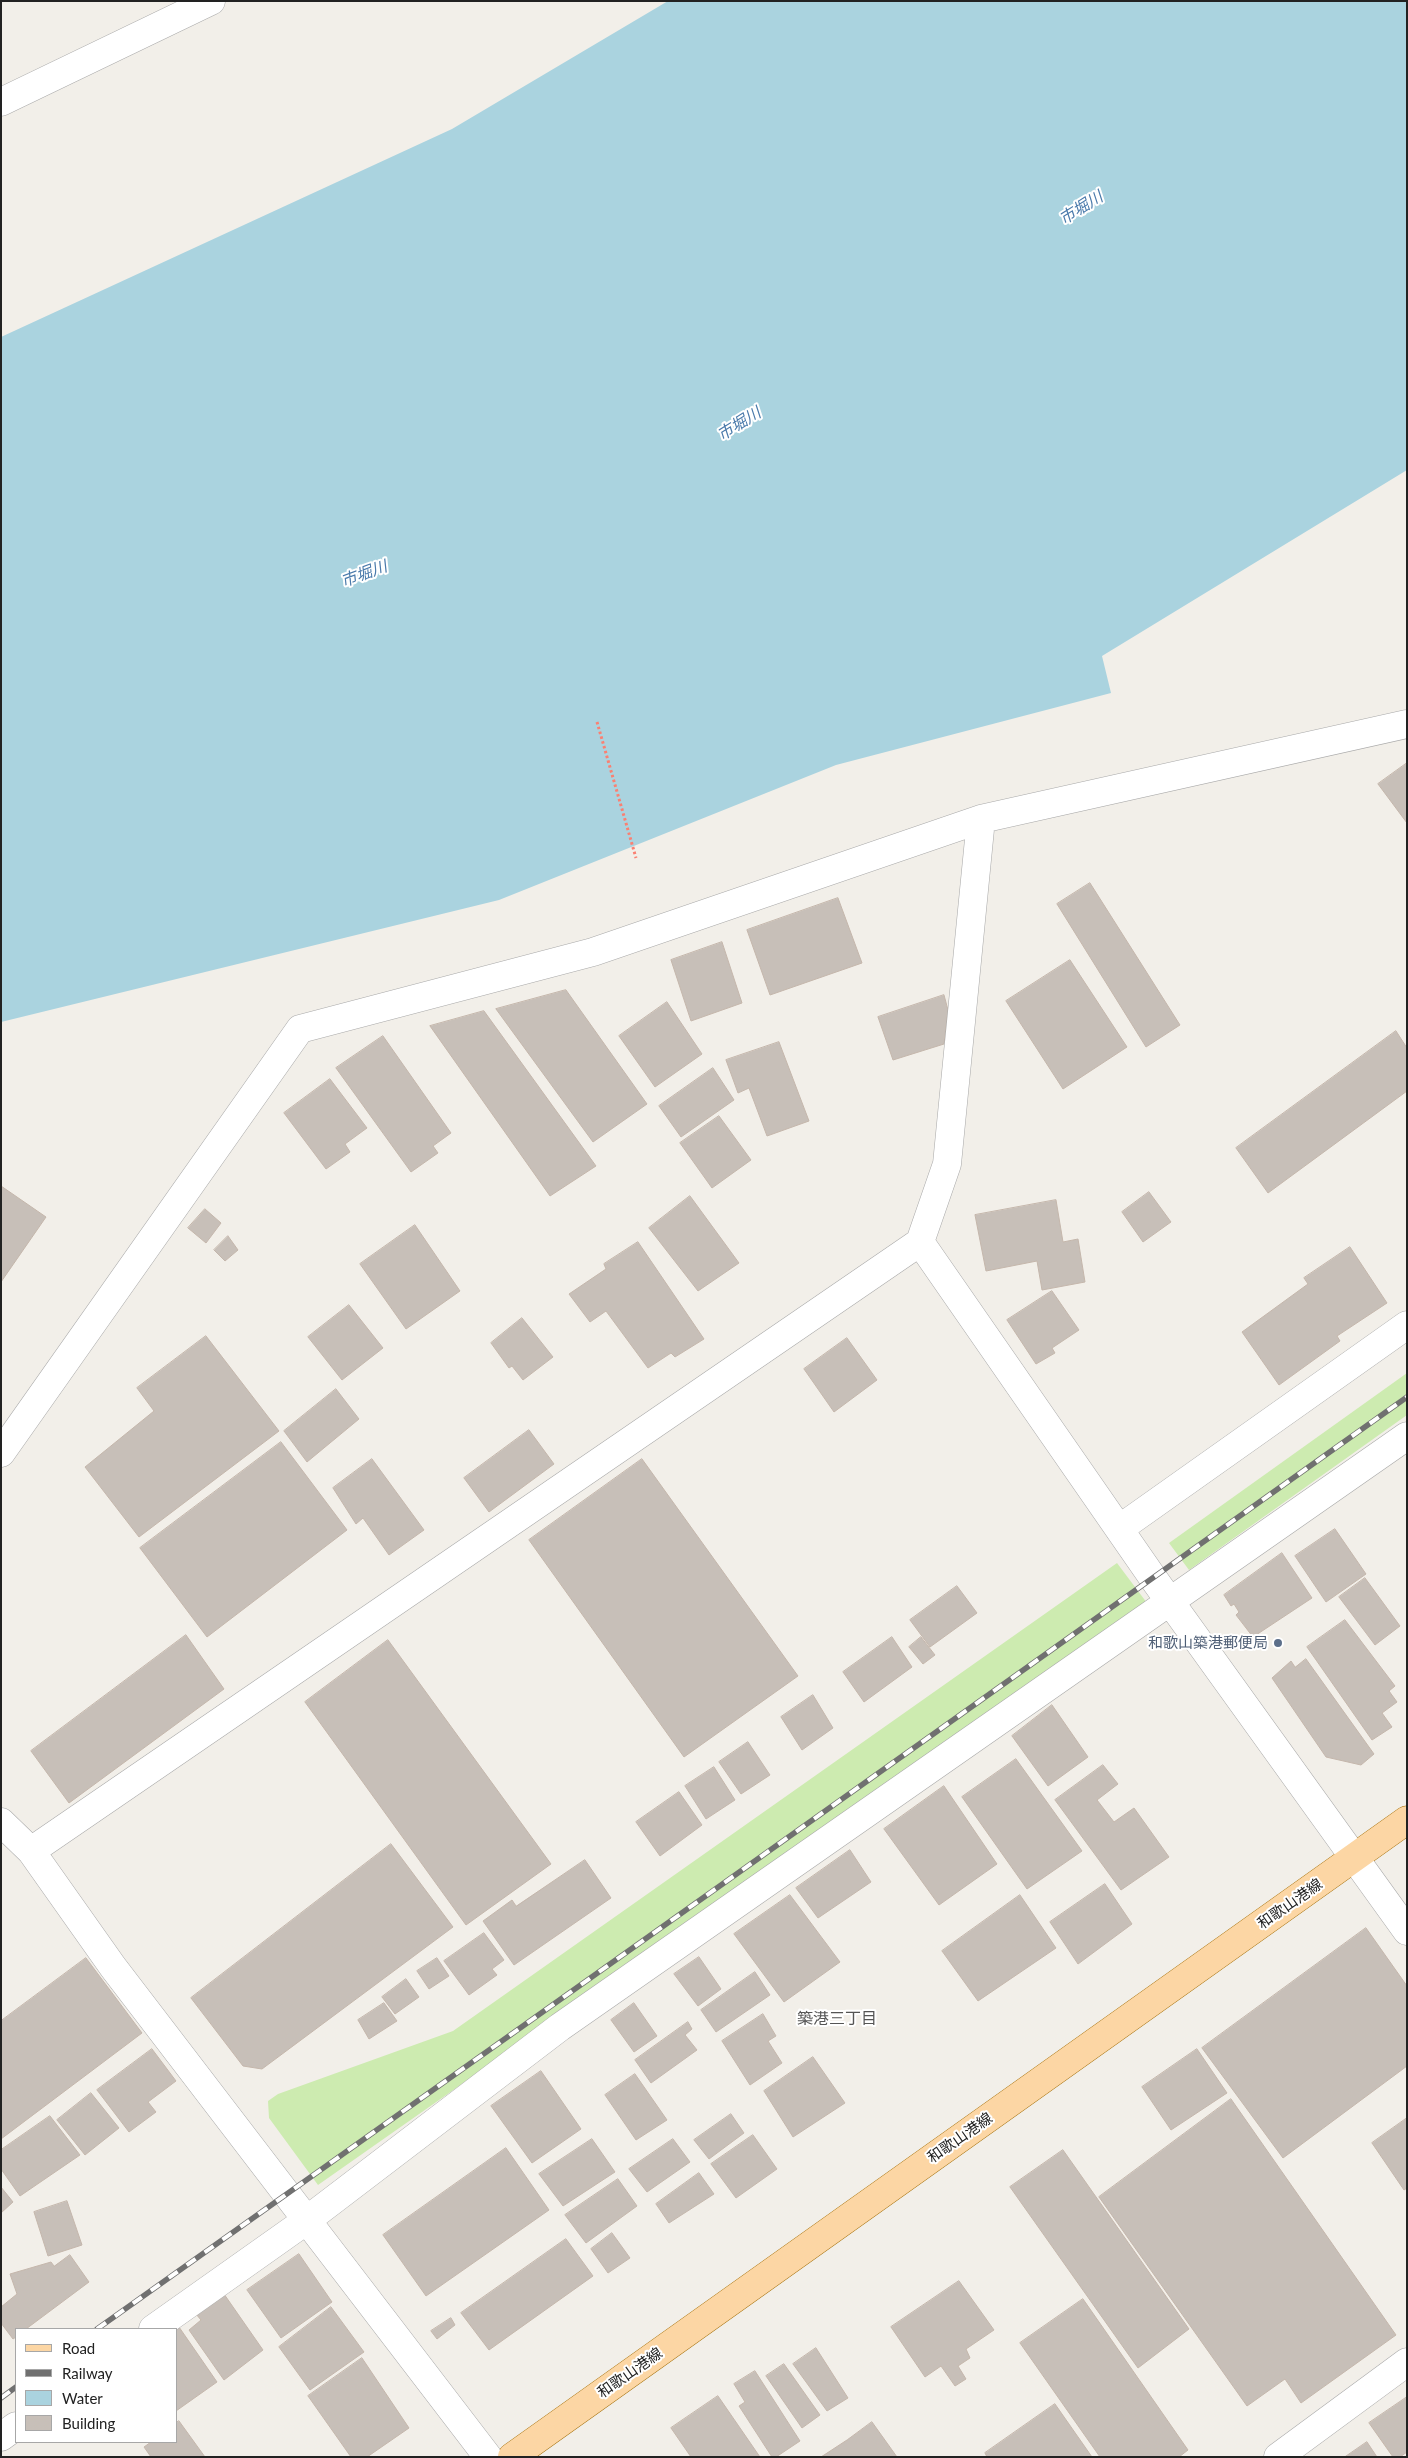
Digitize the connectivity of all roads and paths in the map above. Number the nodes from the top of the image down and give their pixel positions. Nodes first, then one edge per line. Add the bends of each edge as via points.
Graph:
1 (211, 1) edge
2 (1, 102) edge
3 (597, 722) dead end
4 (1407, 724) edge
5 (981, 819) junction
6 (636, 858) dead end
7 (920, 1242) junction
8 (1407, 1325) edge
9 (1407, 1436) edge
10 (1, 1453) edge
11 (1119, 1529) junction
12 (1171, 1602) junction
13 (1407, 1820) edge
14 (1, 1822) edge
15 (31, 1851) junction
16 (1353, 1858) junction
17 (1407, 1931) edge
18 (307, 2220) junction
19 (154, 2328) edge
20 (1407, 2362) edge
21 (15, 2427) edge
22 (1, 2437) edge
23 (488, 2457) edge
24 (512, 2457) edge
25 (1278, 2457) edge

1 - 2 street
3 - 6 path
4 - 5 street
5 - 7 street via 948,1164
5 - 10 street via 593,952 300,1029
7 - 11 street
7 - 15 street
8 - 11 street
9 - 12 street
11 - 12 street
12 - 16 street
12 - 18 street via 560,2027
13 - 16 main road, 和歌山港線
14 - 15 street
15 - 18 street via 112,1967
16 - 17 street
16 - 24 main road, 和歌山港線
18 - 19 street
18 - 23 street
20 - 25 street
21 - 22 street

